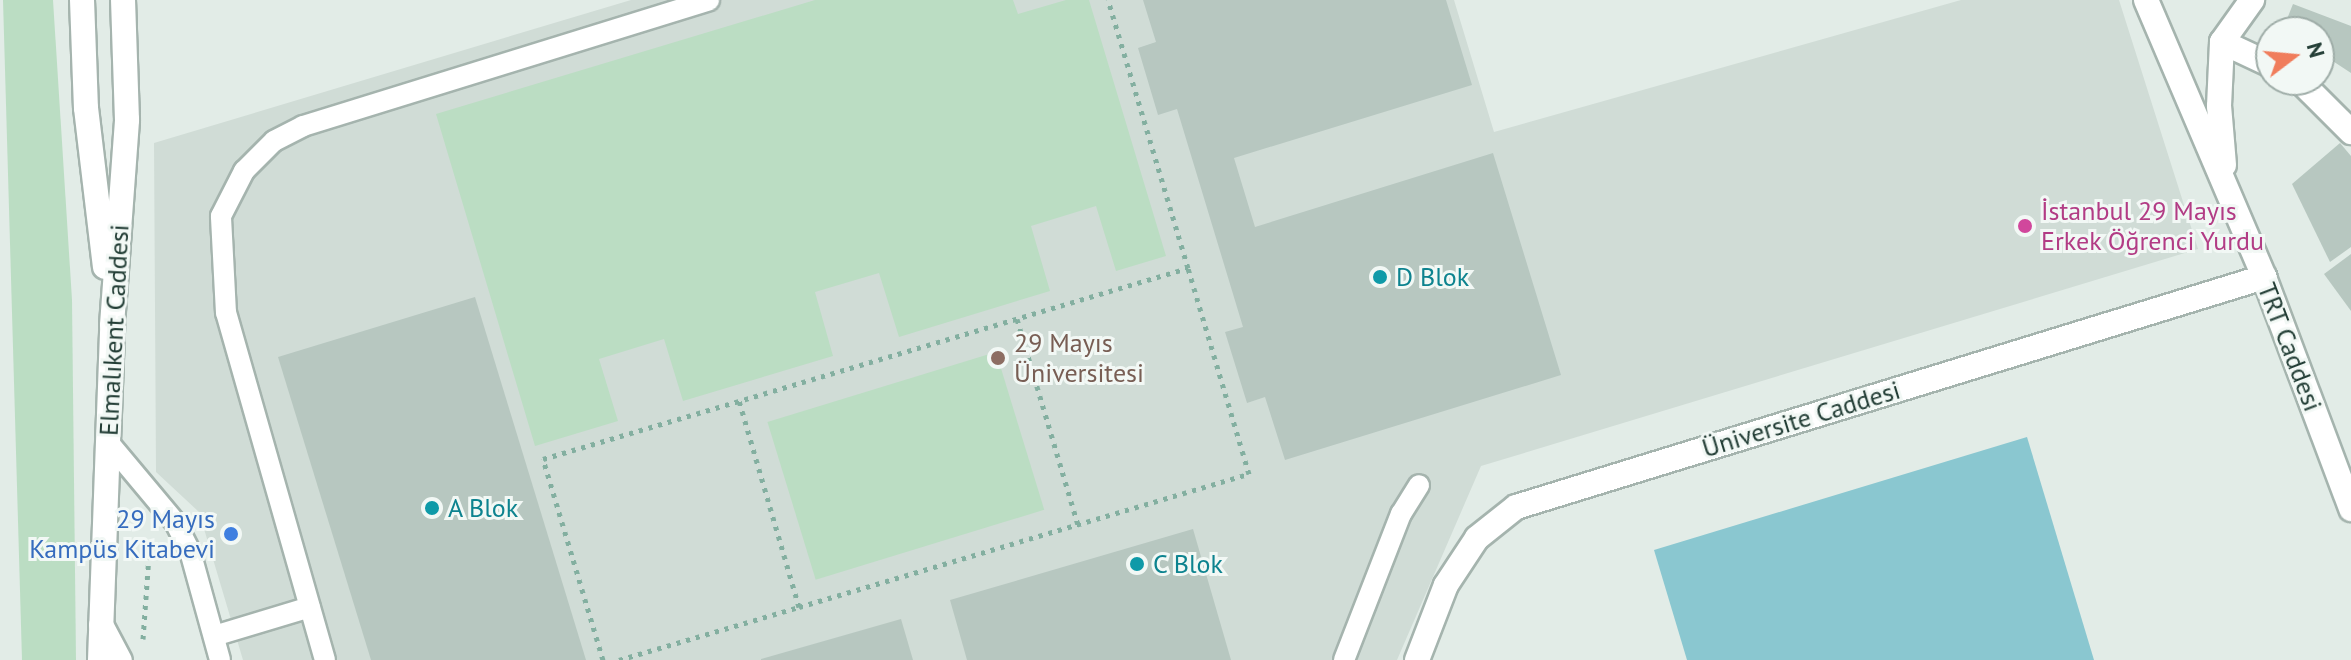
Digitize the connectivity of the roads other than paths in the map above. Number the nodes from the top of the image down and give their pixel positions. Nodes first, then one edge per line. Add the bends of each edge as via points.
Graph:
1 (82, 0) edge
2 (123, 0) edge
3 (709, 0) edge
4 (2146, 0) edge
5 (2252, 0) edge
6 (2222, 42) junction
7 (2255, 57) edge
8 (2315, 96) edge
9 (2351, 132) edge
10 (2226, 187) junction
11 (2264, 277) junction
12 (112, 325) junction
13 (108, 442) junction
14 (1419, 485) dead end
15 (2351, 509) edge
16 (310, 607) junction
17 (101, 625) junction
18 (214, 636) junction
19 (100, 660) edge
20 (120, 660) edge
21 (220, 660) edge
22 (325, 660) edge
23 (1344, 660) edge
24 (1417, 660) edge

1 - 12 street via 86,108
2 - 12 street, Elmalıkent Caddesi via 127,120
3 - 16 lane via 303,126 274,141 244,171 221,216 226,313
4 - 10 street, TRT Caddesi
5 - 6 street
6 - 7 street
6 - 10 street, TRT Caddesi via 2219,106
8 - 9 street
10 - 11 street, TRT Caddesi
11 - 15 street, TRT Caddesi
11 - 24 street, Üniversite Caddesi via 1516,507 1477,538 1446,585
12 - 13 street, Elmalıkent Caddesi
13 - 17 street, Elmalıkent Caddesi
13 - 18 lane via 175,522 190,551
14 - 23 lane via 1401,514
16 - 18 lane
16 - 22 lane
17 - 19 street, Elmalıkent Caddesi
17 - 20 street
18 - 21 lane

